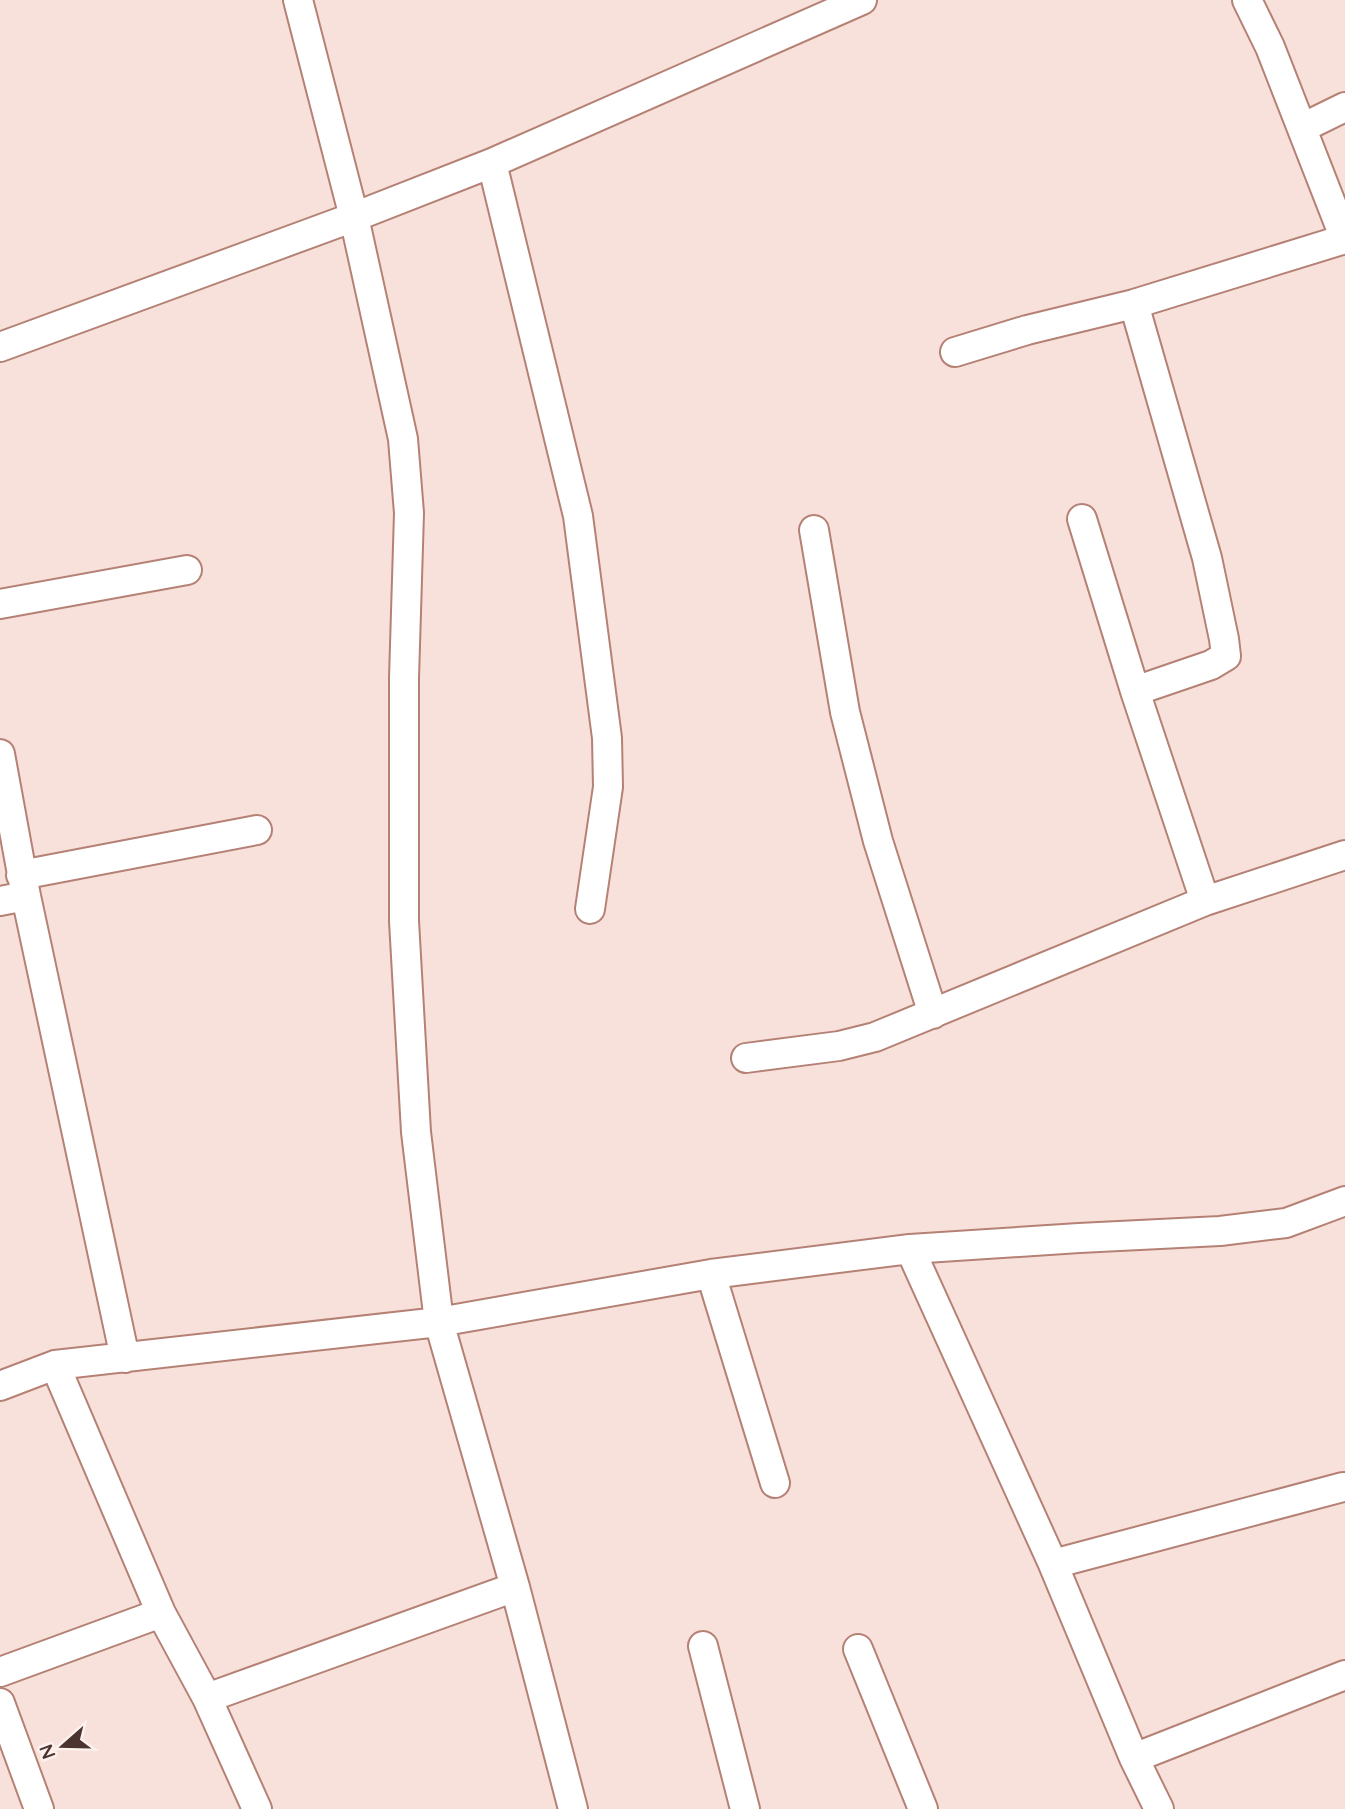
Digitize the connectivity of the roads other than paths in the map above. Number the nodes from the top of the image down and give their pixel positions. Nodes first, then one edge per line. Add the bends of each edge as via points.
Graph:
1 (298, 0) edge
2 (862, 0) edge
3 (1247, 0) edge
4 (1345, 107) edge
5 (1302, 128) junction
6 (492, 163) junction
7 (354, 217) junction
8 (1345, 239) edge
9 (1134, 304) junction
10 (0, 347) edge
11 (955, 352) dead end
12 (1082, 519) dead end
13 (814, 530) dead end
14 (187, 570) dead end
15 (0, 604) edge
16 (1135, 691) junction
17 (0, 754) edge
18 (257, 830) dead end
19 (1345, 855) edge
20 (16, 891) edge
21 (1205, 901) junction
22 (590, 909) dead end
23 (933, 1014) junction
24 (746, 1058) dead end
25 (1345, 1201) edge
26 (910, 1249) junction
27 (711, 1274) junction
28 (439, 1322) junction
29 (125, 1358) junction
30 (55, 1365) junction
31 (0, 1385) edge
32 (775, 1483) dead end
33 (1343, 1487) dead end
34 (1053, 1564) junction
35 (515, 1587) junction
36 (161, 1613) junction
37 (703, 1646) dead end
38 (858, 1649) dead end
39 (0, 1672) edge
40 (1345, 1675) edge
41 (207, 1698) junction
42 (0, 1703) edge
43 (1134, 1758) junction
44 (39, 1809) edge
45 (257, 1809) edge
46 (573, 1809) edge
47 (745, 1809) edge
48 (923, 1809) edge
49 (1159, 1809) edge

1 - 7 street
2 - 6 street
3 - 5 street
4 - 5 street
5 - 8 street
6 - 7 street
6 - 22 street via 580,530 607,738 608,787
7 - 10 street
7 - 28 street via 403,439 409,513 404,921 416,1132
8 - 9 street
9 - 11 street
9 - 16 street via 1207,558 1226,656
12 - 16 street
13 - 23 street via 845,712 878,841
14 - 15 street
16 - 21 street
17 - 20 street
18 - 20 street
19 - 21 street
20 - 29 street
21 - 23 street
23 - 24 street via 839,1046
25 - 26 street via 1286,1223 1220,1231
26 - 27 street
26 - 34 street
27 - 28 street
27 - 32 street
28 - 29 street
28 - 35 street
29 - 30 street
30 - 31 street
30 - 36 street
33 - 34 street
34 - 43 street
35 - 41 street
35 - 46 street
36 - 39 street
36 - 41 street
37 - 47 street
38 - 48 street
40 - 43 street
41 - 45 street
42 - 44 street
43 - 49 street

